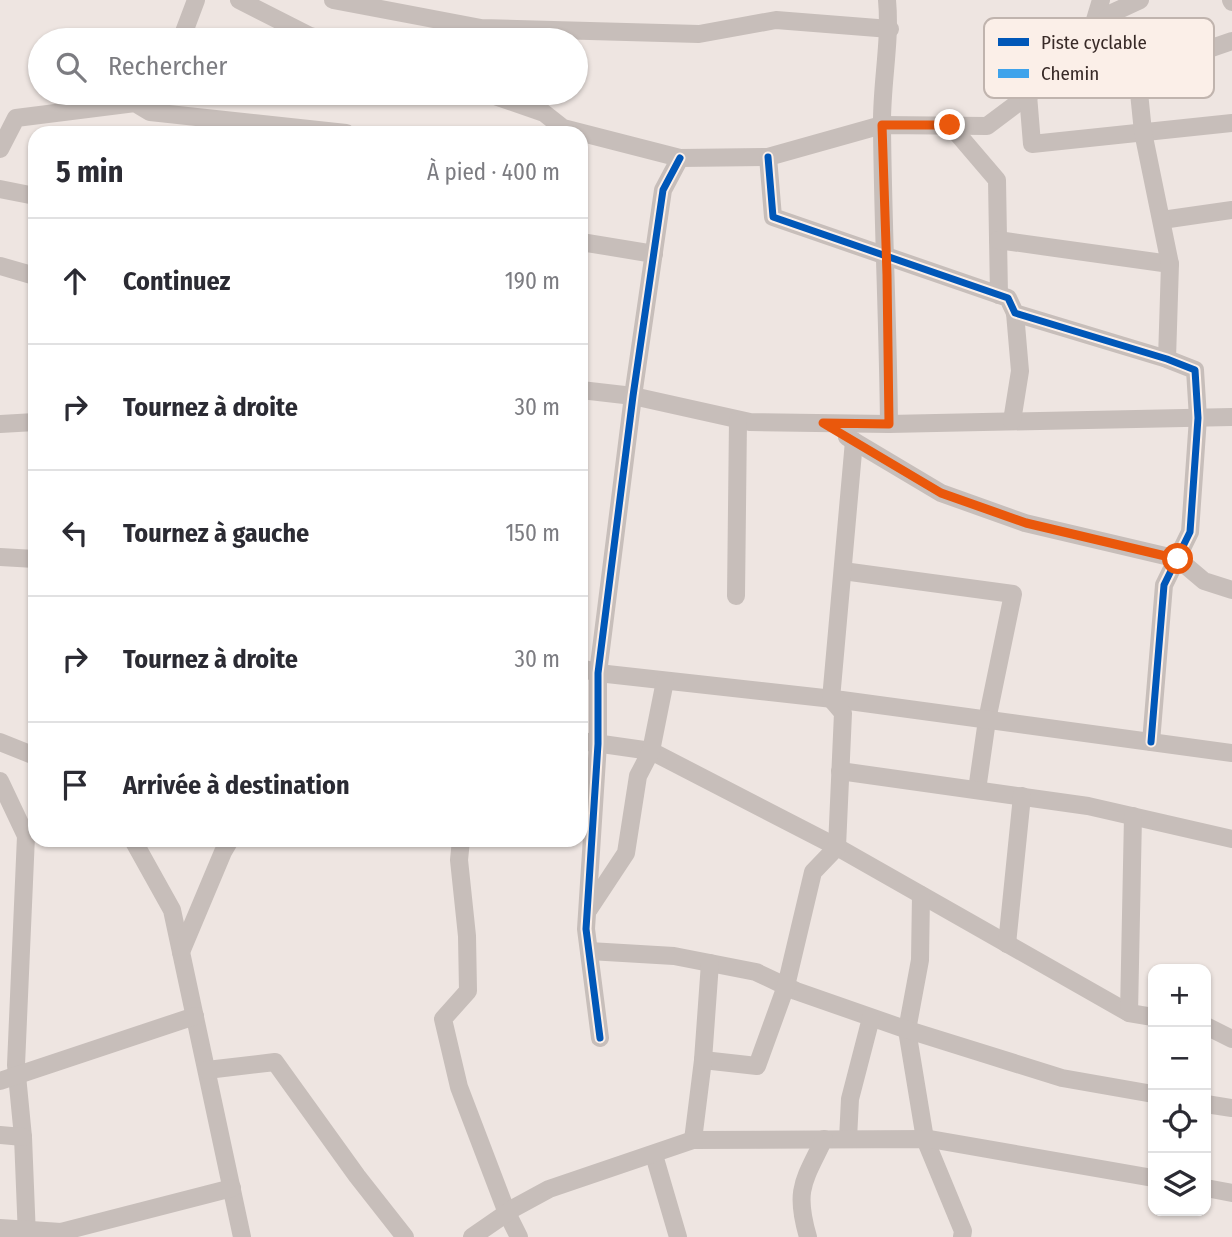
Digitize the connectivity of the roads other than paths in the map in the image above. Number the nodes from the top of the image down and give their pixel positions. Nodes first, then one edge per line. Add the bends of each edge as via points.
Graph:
1 (196, 0) edge
2 (239, 0) edge
3 (333, 0) edge
4 (887, 0) edge
5 (1101, 0) edge
6 (1140, 0) edge
7 (1095, 18) edge
8 (1108, 18) edge
9 (186, 28) edge
10 (294, 28) edge
11 (481, 28) edge
12 (890, 29) junction
13 (588, 31) edge
14 (1232, 41) edge
15 (1214, 47) edge
16 (1024, 98) edge
17 (1028, 98) edge
18 (1140, 98) edge
19 (95, 105) edge
20 (144, 105) edge
21 (521, 105) edge
22 (544, 113) junction
23 (1232, 123) edge
24 (882, 125) junction
25 (950, 125) junction
26 (284, 126) edge
27 (543, 126) edge
28 (560, 126) edge
29 (1143, 132) junction
30 (588, 134) edge
31 (0, 149) edge
32 (768, 157) junction
33 (680, 158) junction
34 (0, 189) edge
35 (28, 195) edge
36 (1232, 210) edge
37 (1162, 220) junction
38 (998, 240) junction
39 (588, 243) edge
40 (654, 254) junction
41 (886, 258) junction
42 (1170, 264) junction
43 (0, 266) edge
44 (28, 274) edge
45 (999, 295) junction
46 (1014, 313) junction
47 (1167, 359) junction
48 (588, 391) edge
49 (633, 396) junction
50 (1232, 417) edge
51 (1198, 418) junction
52 (738, 420) junction
53 (1012, 421) junction
54 (28, 422) edge
55 (823, 423) junction
56 (0, 424) edge
57 (889, 424) junction
58 (854, 441) junction
59 (0, 557) edge
60 (28, 559) edge
61 (1178, 559) junction
62 (843, 571) junction
63 (1232, 590) edge
64 (736, 596) dead end
65 (589, 671) edge
66 (665, 681) junction
67 (831, 699) junction
68 (987, 720) junction
69 (0, 742) edge
70 (590, 742) edge
71 (1151, 742) junction
72 (651, 751) junction
73 (28, 753) edge
74 (1232, 753) edge
75 (840, 771) junction
76 (0, 781) edge
77 (977, 790) junction
78 (1022, 796) junction
79 (1133, 816) junction
80 (1232, 839) edge
81 (137, 847) edge
82 (226, 847) edge
83 (460, 847) edge
84 (837, 847) junction
85 (921, 895) junction
86 (587, 911) junction
87 (1007, 944) junction
88 (589, 951) junction
89 (181, 953) junction
90 (710, 963) junction
91 (786, 986) junction
92 (1129, 1013) junction
93 (195, 1016) junction
94 (1148, 1016) edge
95 (871, 1018) junction
96 (1208, 1027) edge
97 (907, 1030) junction
98 (600, 1038) dead end
99 (1232, 1039) edge
100 (703, 1060) junction
101 (206, 1070) junction
102 (9, 1079) edge
103 (1148, 1093) edge
104 (1211, 1105) edge
105 (1232, 1108) edge
106 (0, 1135) edge
107 (23, 1137) junction
108 (824, 1139) junction
109 (848, 1139) junction
110 (925, 1139) junction
111 (693, 1140) junction
112 (654, 1154) junction
113 (1148, 1177) edge
114 (232, 1188) junction
115 (1211, 1189) edge
116 (1232, 1193) edge
117 (507, 1213) junction
118 (0, 1228) edge
119 (27, 1234) edge
120 (242, 1237) edge
121 (405, 1237) edge
122 (472, 1237) edge
123 (519, 1237) edge
124 (678, 1237) edge
125 (808, 1237) edge
126 (962, 1237) edge

1 - 9 street
2 - 10 street
3 - 11 street
4 - 12 street
5 - 7 street
6 - 8 street
12 - 13 street via 776,20 699,34
12 - 24 street
14 - 15 street
16 - 25 street via 987,126
17 - 29 street via 1032,144
18 - 29 street
19 - 31 street via 16,118
20 - 26 street via 150,111
21 - 22 street
22 - 27 street
22 - 28 street
23 - 29 street
24 - 25 street
24 - 32 street
24 - 41 street
25 - 38 street via 997,180
29 - 37 street
30 - 33 street
32 - 33 street
32 - 41 street via 773,217
33 - 40 street via 663,190
34 - 35 street
36 - 37 street
37 - 42 street
38 - 42 street
38 - 45 street
39 - 40 street
40 - 49 street
41 - 45 street
41 - 57 street
42 - 47 street
43 - 44 street
45 - 46 street via 1008,298
46 - 47 street
46 - 53 street via 1020,371
47 - 51 street via 1195,370
48 - 49 street
49 - 52 street
49 - 65 street
50 - 51 street
51 - 53 street
51 - 61 street via 1191,531
52 - 55 street
52 - 64 street
53 - 57 street
54 - 56 street
55 - 57 street
55 - 58 street
58 - 61 street via 941,493 1026,523
58 - 62 street
59 - 60 street
61 - 63 street via 1204,582
61 - 71 street via 1164,585
62 - 67 street
62 - 68 street via 1013,594
65 - 66 street
65 - 70 street
66 - 67 street
66 - 72 street
67 - 68 street
67 - 75 street via 843,713
68 - 71 street
68 - 77 street
69 - 73 street
70 - 72 street
70 - 86 street
71 - 74 street
72 - 84 street
72 - 86 street via 638,776 626,853
75 - 77 street
75 - 84 street
76 - 102 street via 26,836
77 - 78 street
78 - 79 street
78 - 87 street
79 - 80 street
79 - 92 street
81 - 89 street via 172,910
82 - 89 street
83 - 117 street via 468,990 443,1019 458,1087
84 - 85 street
84 - 91 street via 813,872
85 - 87 street
85 - 97 street via 920,960
86 - 88 street
87 - 92 street
88 - 90 street
88 - 98 street
89 - 93 street
90 - 91 street via 756,972
90 - 100 street
91 - 95 street
91 - 100 street via 757,1066
92 - 94 street
93 - 101 street
93 - 102 street
95 - 97 street
95 - 109 street via 850,1100
96 - 99 street
97 - 103 street via 1062,1078
97 - 110 street
100 - 111 street
101 - 114 street
101 - 121 street via 275,1062
102 - 107 street
104 - 105 street
106 - 107 street
107 - 119 street
108 - 109 street
108 - 111 street
108 - 125 street via 800,1188
109 - 110 street
110 - 113 street
110 - 126 street
111 - 112 street
112 - 117 street via 549,1189
112 - 124 street
114 - 119 street via 61,1233
114 - 120 street
115 - 116 street
117 - 122 street
117 - 123 street
118 - 119 street

